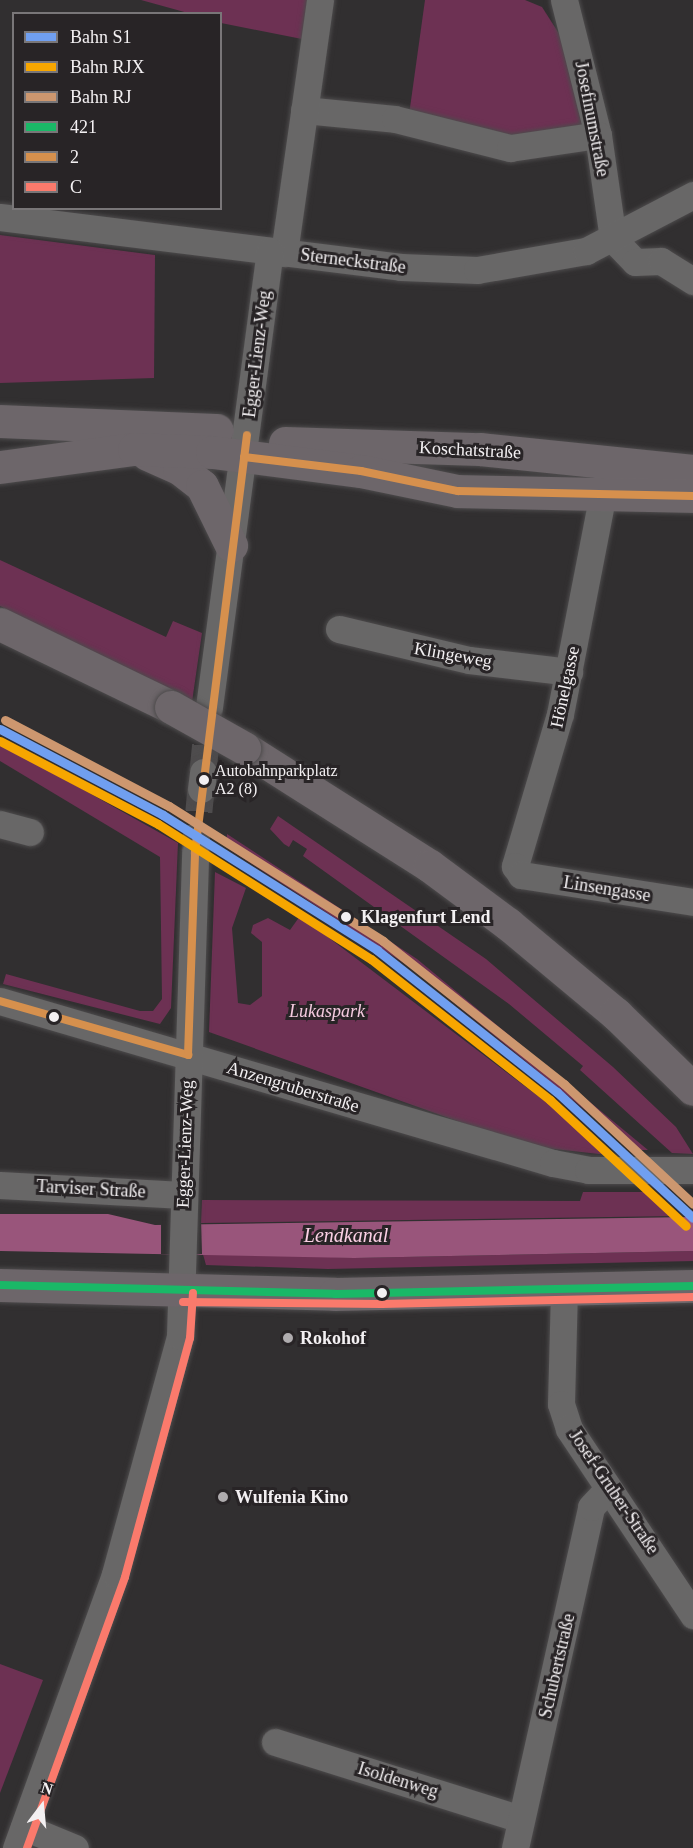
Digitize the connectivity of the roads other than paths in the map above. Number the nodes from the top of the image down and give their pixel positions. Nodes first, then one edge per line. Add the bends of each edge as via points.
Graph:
1 (320, 0) edge
2 (564, 0) edge
3 (304, 110) junction
4 (598, 135) junction
5 (693, 195) edge
6 (0, 216) edge
7 (614, 239) junction
8 (277, 252) junction
9 (693, 280) edge
10 (0, 421) edge
11 (246, 446) junction
12 (134, 449) junction
13 (480, 449) junction
14 (596, 459) junction
15 (0, 467) edge
16 (693, 471) edge
17 (458, 491) junction
18 (603, 494) junction
19 (693, 496) edge
20 (231, 545) junction
21 (0, 624) edge
22 (339, 629) dead end
23 (569, 672) junction
24 (209, 707) tunnel mouth
25 (0, 824) edge
26 (30, 832) dead end
27 (195, 852) tunnel mouth
28 (521, 875) joint
29 (693, 902) edge
30 (0, 1001) edge
31 (188, 1055) junction
32 (693, 1089) edge
33 (693, 1170) edge
34 (0, 1185) edge
35 (183, 1199) junction
36 (183, 1279) junction
37 (0, 1285) edge
38 (693, 1286) edge
39 (564, 1289) junction
40 (609, 1489) junction
41 (693, 1615) edge
42 (275, 1742) dead end
43 (520, 1819) junction
44 (20, 1837) edge
45 (75, 1848) edge
46 (515, 1848) edge

1 - 3 street, Egger-Lienz-Weg
2 - 4 street, Josefinumstraße
3 - 4 street via 394,119 510,148
3 - 8 street, Egger-Lienz-Weg
4 - 7 street, Josefinumstraße
5 - 7 street, Sterneckstraße
6 - 8 street, Sterneckstraße
7 - 8 street, Sterneckstraße via 558,259 477,270
7 - 9 street via 635,262 661,261
8 - 11 street, Egger-Lienz-Weg
10 - 11 main road
11 - 12 main road
11 - 13 main road, Koschatstraße via 289,443
11 - 17 main road, Koschatstraße
11 - 20 street, Egger-Lienz-Weg
12 - 15 main road
12 - 20 main road via 179,468 202,486
13 - 14 main road, Koschatstraße
13 - 17 main road via 465,460
14 - 16 main road, Koschatstraße
14 - 18 main road via 604,476
17 - 18 main road, Koschatstraße
18 - 19 main road, Koschatstraße
18 - 23 street, Hönelgasse
20 - 24 street, Egger-Lienz-Weg
21 - 32 main road, bridge via 171,707 244,748 430,866 508,924 616,1014
22 - 23 street, Klingeweg via 469,660
23 - 28 street, Hönelgasse via 537,799 515,856
25 - 26 street
27 - 31 street, Egger-Lienz-Weg
28 - 29 street, Linsengasse
30 - 31 street, Anzengruberstraße
31 - 33 street, Anzengruberstraße via 588,1170
31 - 35 street, Egger-Lienz-Weg
34 - 35 street, Tarviser Straße
35 - 36 street, Egger-Lienz-Weg
36 - 37 main road
36 - 39 main road
36 - 44 street, Egger-Lienz-Weg via 178,1346 121,1556
38 - 39 main road
39 - 40 street, Josef-Gruber-Straße via 561,1404 569,1429
40 - 41 street, Josef-Gruber-Straße
40 - 43 street, Schubertstraße via 591,1507
42 - 43 street, Isoldenweg
43 - 46 street, Schubertstraße
44 - 45 street

